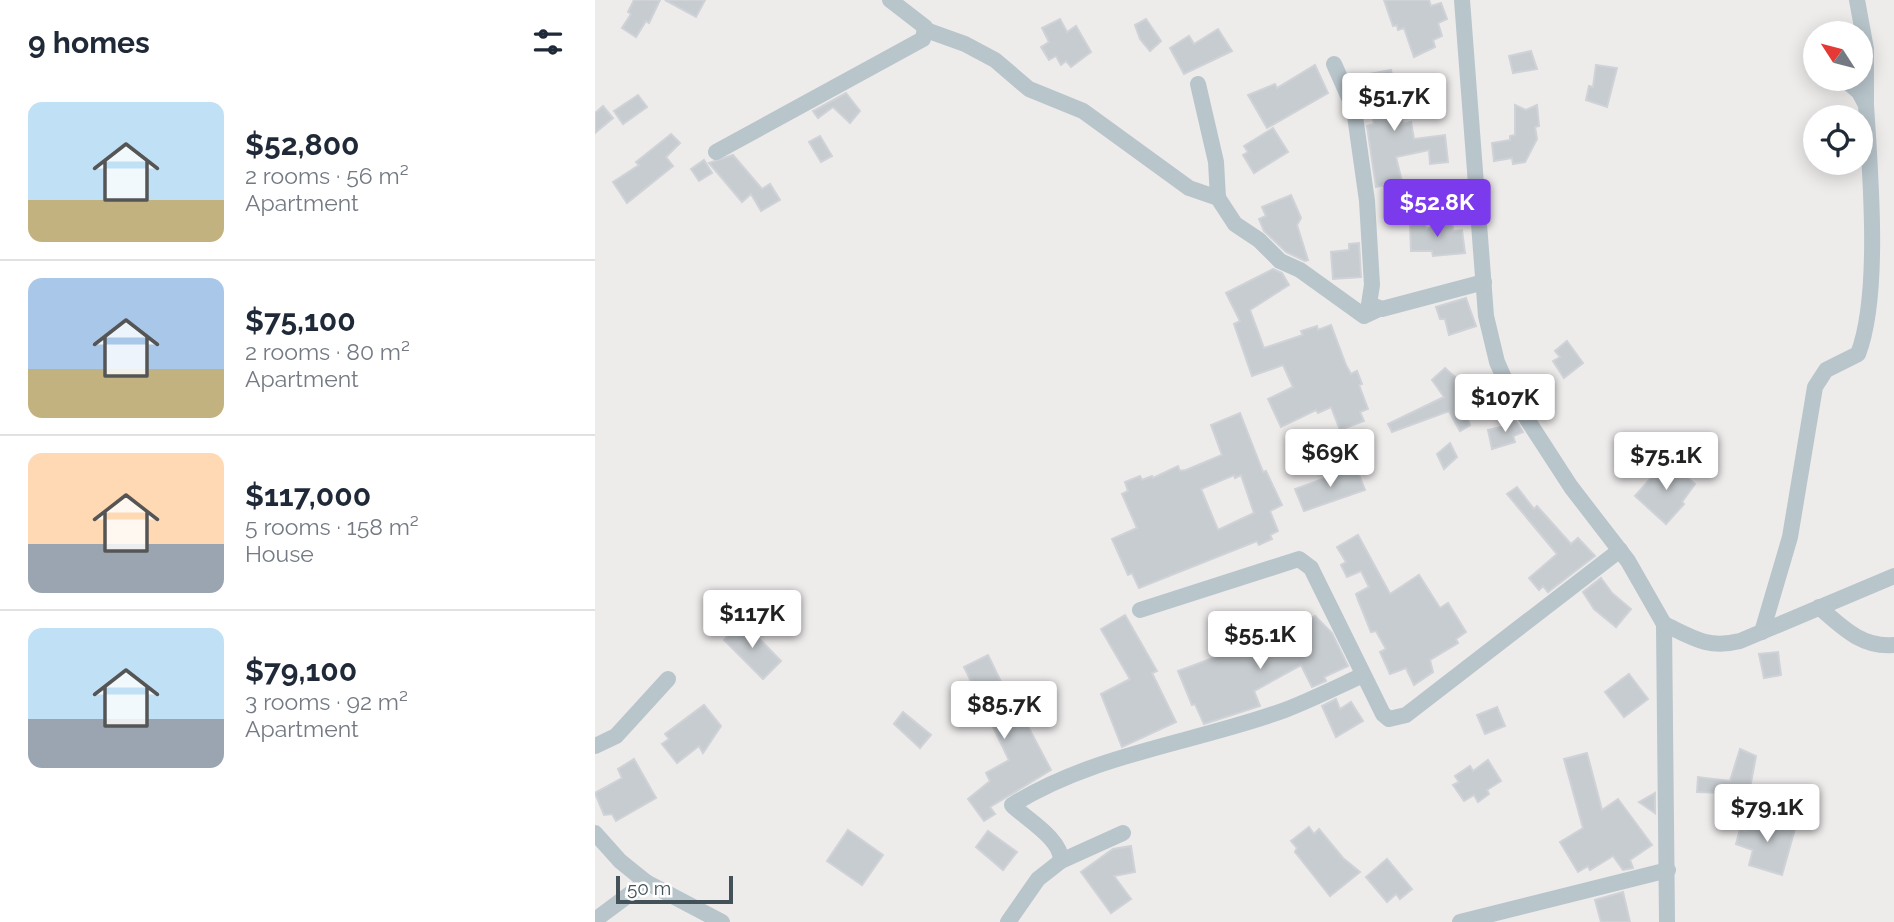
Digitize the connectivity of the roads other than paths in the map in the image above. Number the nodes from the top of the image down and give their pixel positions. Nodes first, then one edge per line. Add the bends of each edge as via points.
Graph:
1 (890, 0) edge
2 (1462, 0) edge
3 (1857, 0) edge
4 (926, 30) junction
5 (1334, 64) dead end
6 (1198, 84) dead end
7 (1858, 91) edge
8 (1866, 105) joint
9 (716, 152) dead end
10 (1868, 175) edge
11 (1218, 198) junction
12 (1484, 282) junction
13 (1379, 309) junction
14 (1620, 550) junction
15 (1894, 576) edge
16 (1819, 607) junction
17 (1140, 610) dead end
18 (1664, 624) junction
19 (1762, 632) junction
20 (1894, 645) edge
21 (1363, 675) junction
22 (668, 679) dead end
23 (595, 746) edge
24 (595, 833) edge
25 (1122, 833) dead end
26 (1061, 861) junction
27 (1668, 870) junction
28 (646, 882) junction
29 (595, 920) edge
30 (722, 922) edge
31 (1008, 922) edge
32 (1460, 922) edge
33 (1667, 922) edge

1 - 4 street
2 - 12 street
3 - 8 street via 1866,49
4 - 9 street via 923,39
4 - 11 street via 995,60 1029,89 1083,111 1189,188
5 - 13 street via 1354,109 1367,201 1371,285 1367,299
6 - 11 street via 1216,162
7 - 8 street
10 - 19 street via 1867,330 1858,354 1826,370 1815,387 1790,537
11 - 13 street via 1235,224 1279,261 1300,270 1364,316
12 - 13 street
12 - 14 street via 1497,362 1512,396 1571,487
14 - 18 street
14 - 21 street via 1406,715 1389,719 1383,714
15 - 16 street
16 - 19 street
16 - 20 street via 1849,633 1877,647
17 - 21 street via 1299,559 1311,568
18 - 19 street via 1720,646
18 - 27 street
21 - 26 street via 1284,710 1072,774 1013,805 1048,836 1062,855
22 - 23 street via 615,736
24 - 28 street
25 - 26 street
26 - 31 street via 1038,878
27 - 32 street
27 - 33 street
28 - 29 street
28 - 30 street

